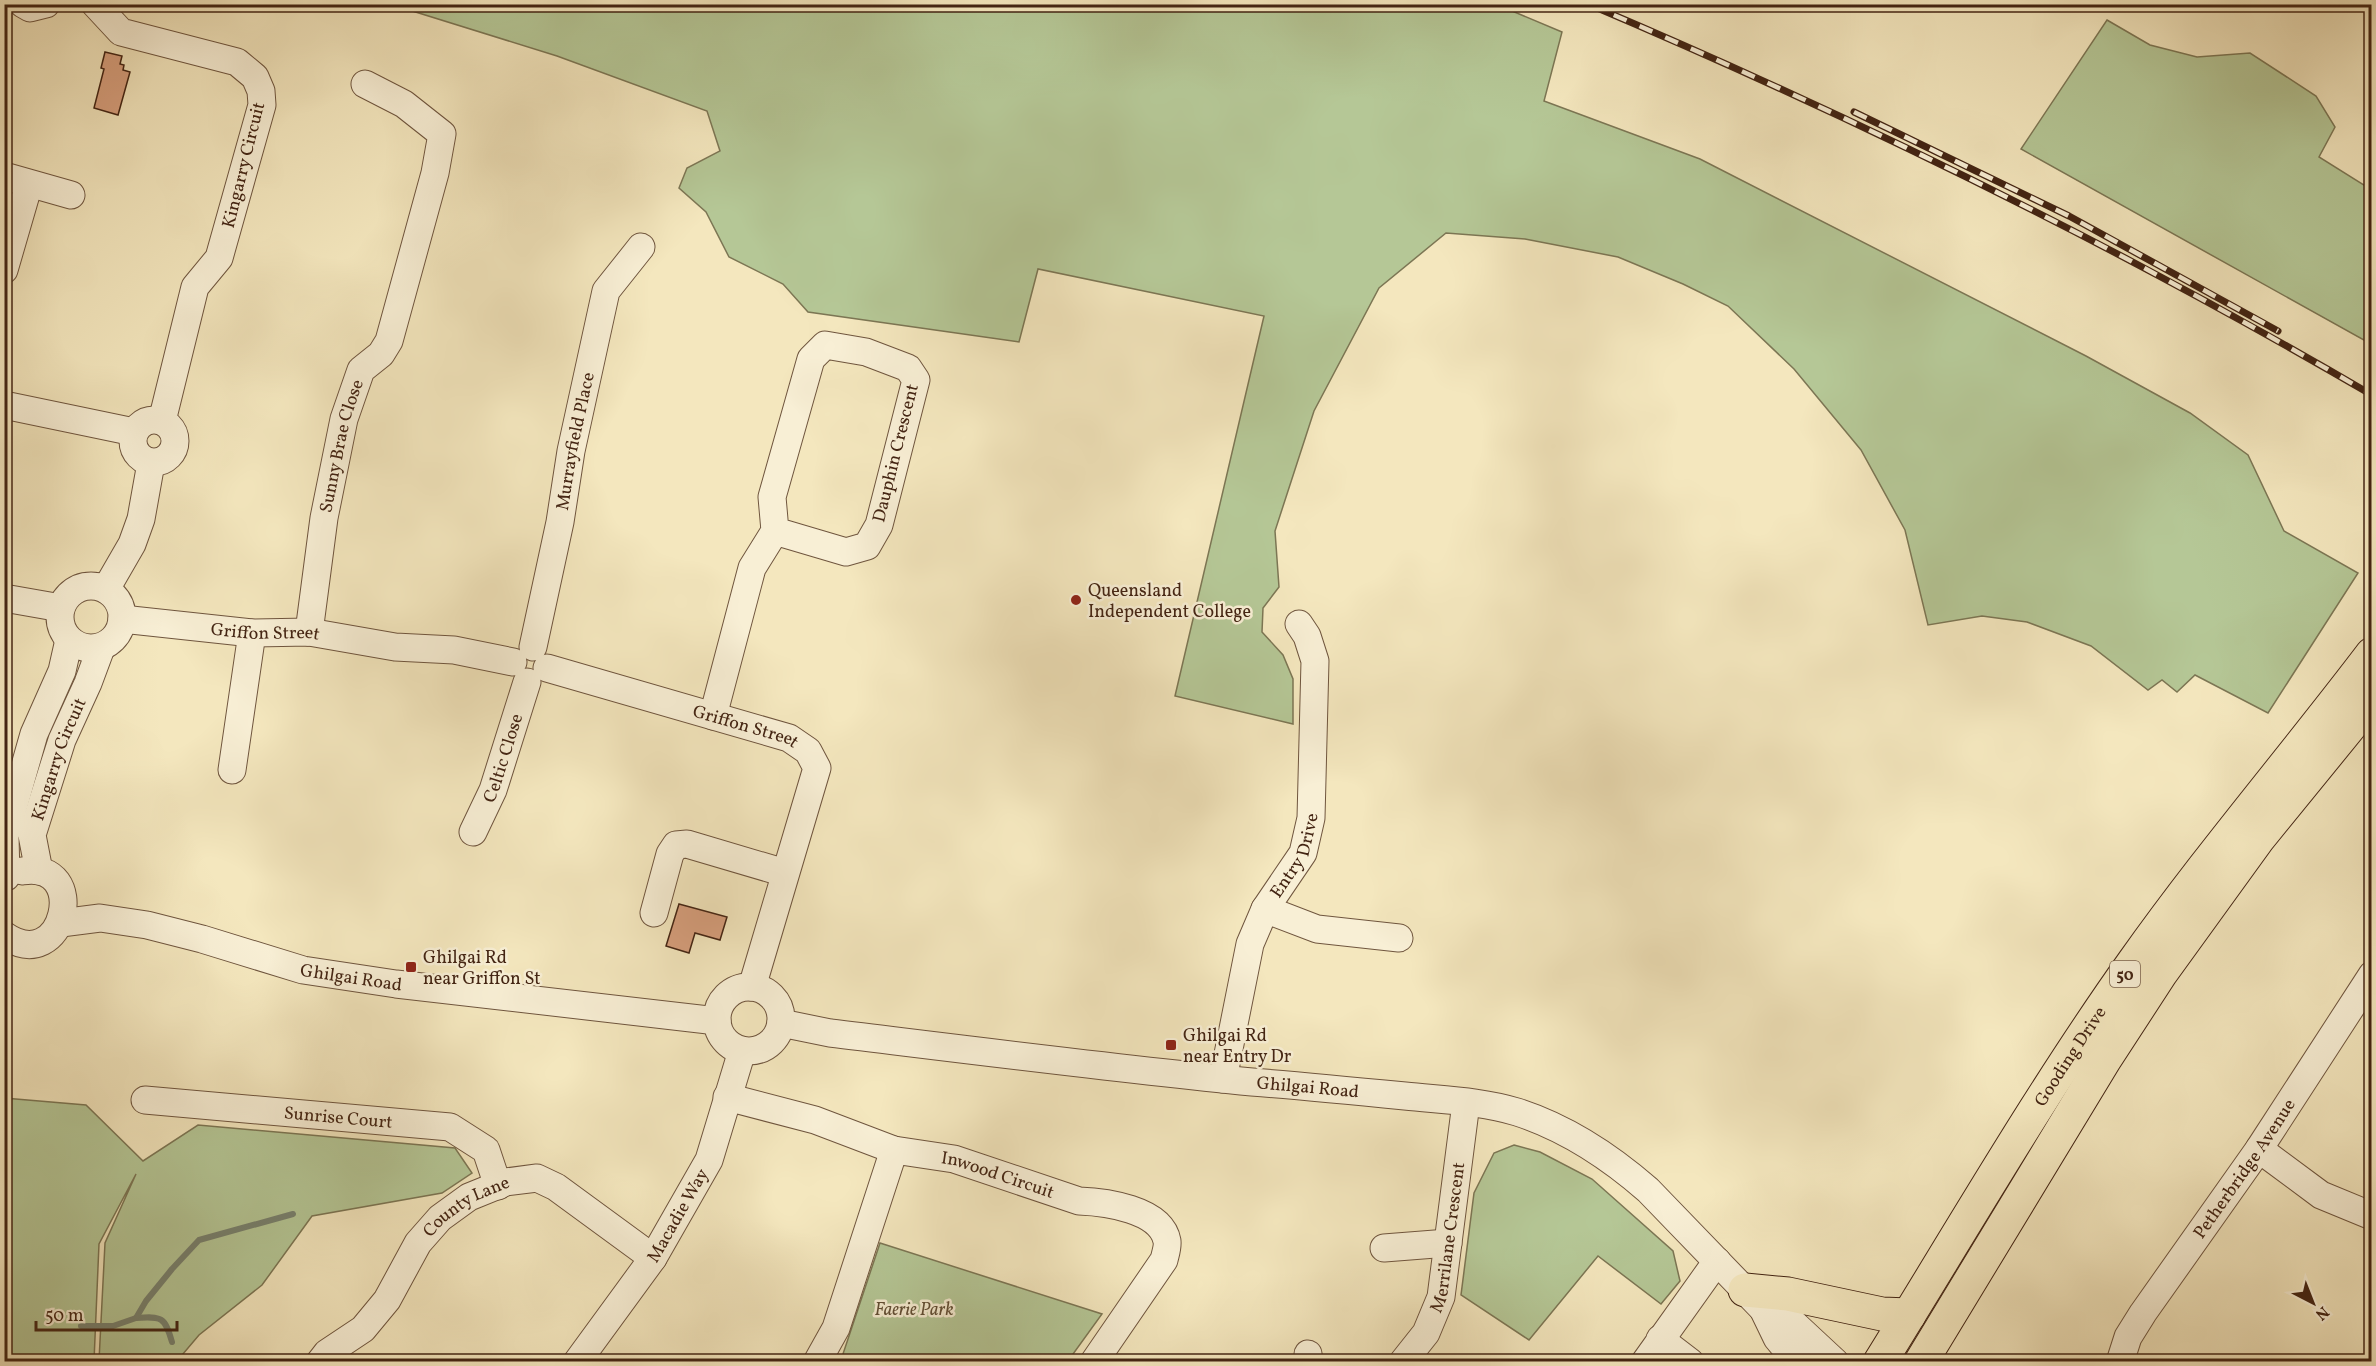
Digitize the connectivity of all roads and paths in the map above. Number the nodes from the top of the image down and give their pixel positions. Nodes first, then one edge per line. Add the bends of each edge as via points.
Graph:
1 (23, 4) edge
2 (46, 4) edge
3 (95, 4) edge
4 (365, 84) dead end
5 (17, 179) edge
6 (71, 195) dead end
7 (640, 247) dead end
8 (4, 270) edge
9 (4, 405) edge
10 (162, 421) junction
11 (134, 432) junction
12 (151, 463) junction
13 (775, 531) junction
14 (106, 589) junction
15 (4, 598) edge
16 (61, 608) junction
17 (123, 619) junction
18 (1299, 624) dead end
19 (309, 632) junction
20 (252, 633) junction
21 (69, 640) junction
22 (100, 648) junction
23 (2372, 654) edge
24 (530, 665) junction
25 (2372, 699) edge
26 (713, 716) junction
27 (232, 770) dead end
28 (472, 832) dead end
29 (39, 872) junction
30 (785, 873) junction
31 (5, 878) edge
32 (1265, 909) junction
33 (63, 912) junction
34 (654, 913) dead end
35 (4, 935) edge
36 (1399, 938) dead end
37 (2372, 975) edge
38 (752, 987) junction
39 (717, 1021) junction
40 (782, 1023) junction
41 (742, 1051) junction
42 (1223, 1079) junction
43 (727, 1097) junction
44 (145, 1100) dead end
45 (1466, 1102) junction
46 (2259, 1149) junction
47 (894, 1150) junction
48 (498, 1186) junction
49 (2372, 1216) edge
50 (1448, 1244) junction
51 (1384, 1248) dead end
52 (653, 1258) junction
53 (1717, 1261) junction
54 (1754, 1300) junction
55 (1909, 1315) junction
56 (1660, 1339) junction
57 (320, 1362) edge
58 (577, 1362) edge
59 (817, 1362) edge
60 (1094, 1362) edge
61 (1403, 1362) edge
62 (1645, 1362) edge
63 (1690, 1362) edge
64 (1797, 1362) edge
65 (1835, 1362) edge
66 (1880, 1362) edge
67 (1922, 1362) edge
68 (2120, 1362) edge

1 - 2 street via 30,8
3 - 10 street, Kingarry Circuit via 122,32 237,62 255,77 261,91 262,105 219,258 195,287
4 - 19 street, Sunny Brae Close via 404,104 441,134 435,173 389,341 381,354 361,370 344,419 324,518
5 - 6 street
5 - 8 street
7 - 24 street, Murrayfield Place via 606,291
9 - 11 street
10 - 11 street via 147,421
10 - 12 street via 173,431 176,444 169,457
11 - 12 street via 135,453
12 - 14 street via 141,519 132,544
13 - 13 street, Dauphin Crescent via 846,552 867,546 879,525 916,380 908,368 866,352 825,345 811,358 772,497
13 - 26 street via 752,568
14 - 16 street via 87,586 77,590
14 - 17 street via 121,606
15 - 16 street
16 - 21 street, Kingarry Circuit via 62,628
17 - 20 street, Griffon Street
17 - 22 street, Kingarry Circuit via 114,639
18 - 32 street, Entry Drive via 1315,661 1311,818 1303,853
19 - 20 street, Griffon Street
19 - 24 street, Griffon Street via 395,647 454,650
20 - 27 street
21 - 22 street via 78,646
21 - 31 street, Kingarry Circuit via 62,671 34,734 5,836
22 - 29 street, Kingarry Circuit via 62,740 32,835
23 - 55 main road, Gooding Drive / 50 via 2207,862 2132,964
24 - 26 street, Griffon Street
24 - 28 street, Celtic Close via 493,790
25 - 67 main road, Gooding Drive / 50 via 2258,839 2162,973 2105,1059
26 - 30 street, Griffon Street via 789,738 808,752 818,768
29 - 31 street via 16,872
29 - 33 street via 56,883
30 - 34 street via 687,844 676,845
30 - 38 street, Griffon Street
32 - 36 street via 1317,929
32 - 42 street, Entry Drive via 1250,944
33 - 35 street via 54,932 45,939 22,943
33 - 39 street, Ghilgai Road via 147,925 303,970
37 - 46 street, Petherbridge Avenue
38 - 39 street via 728,995 718,1010
38 - 40 street via 776,1001
39 - 41 street via 726,1042
40 - 41 street via 778,1034 765,1047
40 - 42 street, Ghilgai Road via 830,1034
41 - 43 street, Macadie Way
42 - 45 street, Ghilgai Road
43 - 47 street, Inwood Circuit via 815,1120
43 - 52 street, Macadie Way via 709,1160
44 - 48 street, Sunrise Court via 450,1127 486,1150
45 - 50 street, Merrilane Crescent
45 - 53 street, Ghilgai Road via 1530,1116 1590,1146 1648,1190
46 - 49 street via 2321,1195
46 - 68 street, Petherbridge Avenue via 2143,1313
47 - 59 street via 836,1328
47 - 60 street, Inwood Circuit via 954,1159 1079,1201 1101,1201 1136,1210 1161,1228 1168,1242 1164,1260
48 - 52 street, County Lane via 537,1178 556,1187
48 - 57 street, County Lane via 470,1197 440,1218 418,1243 387,1300 369,1322
50 - 51 street
50 - 61 street, Merrilane Crescent via 1441,1296 1426,1333
52 - 58 street, Macadie Way
53 - 54 street, Ghilgai Road
53 - 56 street
54 - 55 main road via 1788,1294 1882,1314
54 - 64 street, Ghilgai Road
54 - 65 street, Ghilgai Road via 1792,1323
55 - 66 main road, Gooding Drive / 50
56 - 62 street
56 - 63 street

